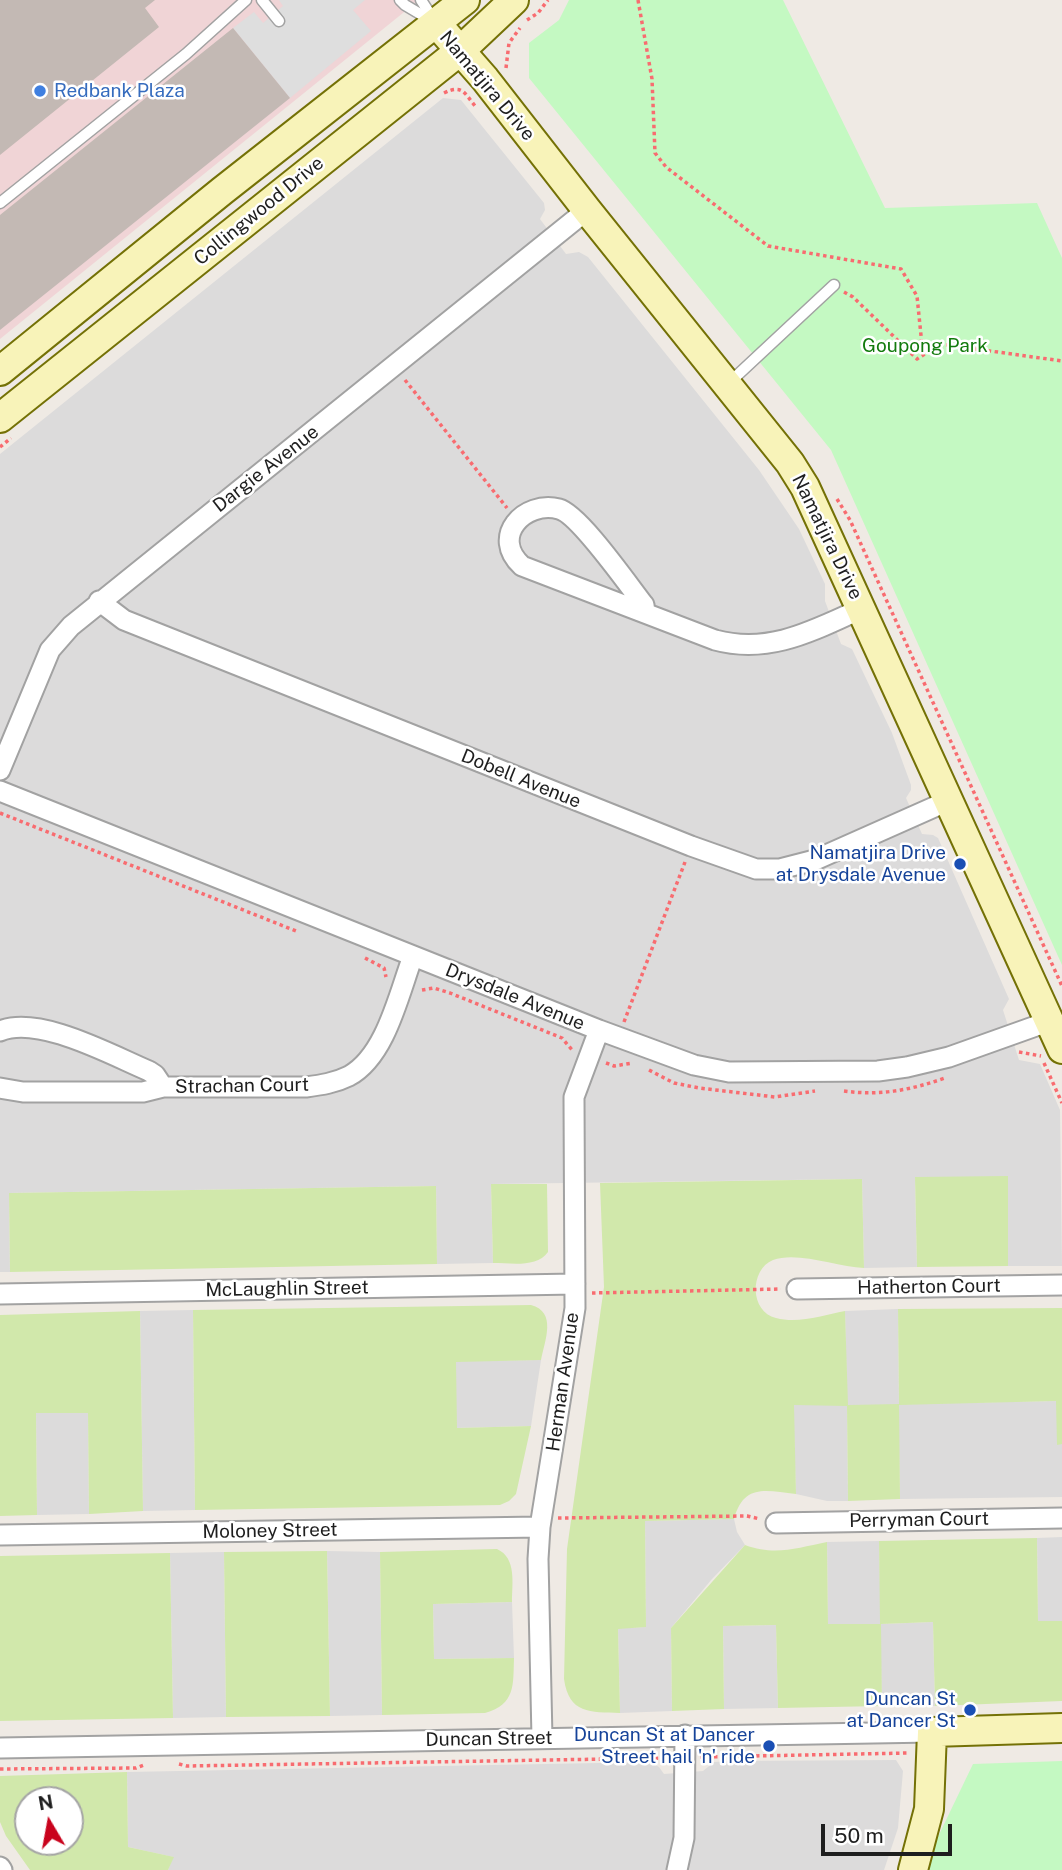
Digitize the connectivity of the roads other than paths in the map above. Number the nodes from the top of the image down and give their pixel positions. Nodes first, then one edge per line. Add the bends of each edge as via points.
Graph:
1 (246, 0) edge
2 (262, 0) edge
3 (400, 0) edge
4 (466, 0) edge
5 (514, 0) edge
6 (428, 12) edge
7 (279, 21) dead end
8 (461, 50) junction
9 (0, 203) edge
10 (587, 210) junction
11 (834, 285) road end
12 (0, 371) edge
13 (727, 385) junction
14 (7, 427) edge
15 (99, 601) junction
16 (863, 608) junction
17 (645, 612) junction
18 (0, 769) edge
19 (0, 791) edge
20 (950, 800) junction
21 (413, 956) junction
22 (1039, 1025) junction
23 (0, 1031) edge
24 (608, 1033) junction
25 (1062, 1049) edge
26 (163, 1087) junction
27 (0, 1088) edge
28 (575, 1284) junction
29 (1062, 1285) edge
30 (797, 1289) road end
31 (0, 1294) edge
32 (1062, 1517) edge
33 (776, 1523) road end
34 (540, 1527) junction
35 (0, 1535) edge
36 (1062, 1728) edge
37 (685, 1735) junction
38 (542, 1738) junction
39 (932, 1742) junction
40 (0, 1748) edge
41 (677, 1870) edge
42 (913, 1870) edge

1 - 9 lane via 132,103
2 - 7 lane
3 - 6 lane
4 - 6 street, Collingwood Drive
5 - 8 street, Collingwood Drive
6 - 8 street, Namatjira Drive
6 - 12 street, Collingwood Drive via 222,191
8 - 10 street, Namatjira Drive
8 - 14 street, Collingwood Drive
10 - 13 street, Namatjira Drive
10 - 15 street, Dargie Avenue
11 - 13 lane
13 - 16 street, Namatjira Drive via 805,487
15 - 18 street, Dargie Avenue via 50,650
15 - 20 street, Dobell Avenue via 124,620 756,869 780,869 815,860
16 - 17 street via 800,637 751,646 715,640
16 - 20 street, Namatjira Drive
17 - 17 street via 613,566 560,509 530,513 508,534 513,558 522,566
19 - 21 street, Drysdale Avenue
20 - 22 street, Namatjira Drive
21 - 24 street, Drysdale Avenue
21 - 26 street, Strachan Court via 383,1037 350,1076 306,1087
22 - 24 street, Drysdale Avenue via 949,1057 878,1071 729,1072 694,1065
22 - 25 street, Namatjira Drive
23 - 26 street, Strachan Court via 38,1027 60,1034 149,1071
24 - 28 street, Herman Avenue via 574,1097
26 - 27 street, Strachan Court via 143,1092
28 - 31 street, McLaughlin Street
28 - 34 street, Herman Avenue via 572,1333
29 - 30 street, Hatherton Court
32 - 33 street, Perryman Court
34 - 35 street, Moloney Street
34 - 38 street, Herman Avenue
36 - 39 street, Duncan Street
37 - 38 street, Duncan Street
37 - 39 street, Duncan Street
37 - 41 street via 684,1838
38 - 40 street, Duncan Street
39 - 42 street via 929,1809

